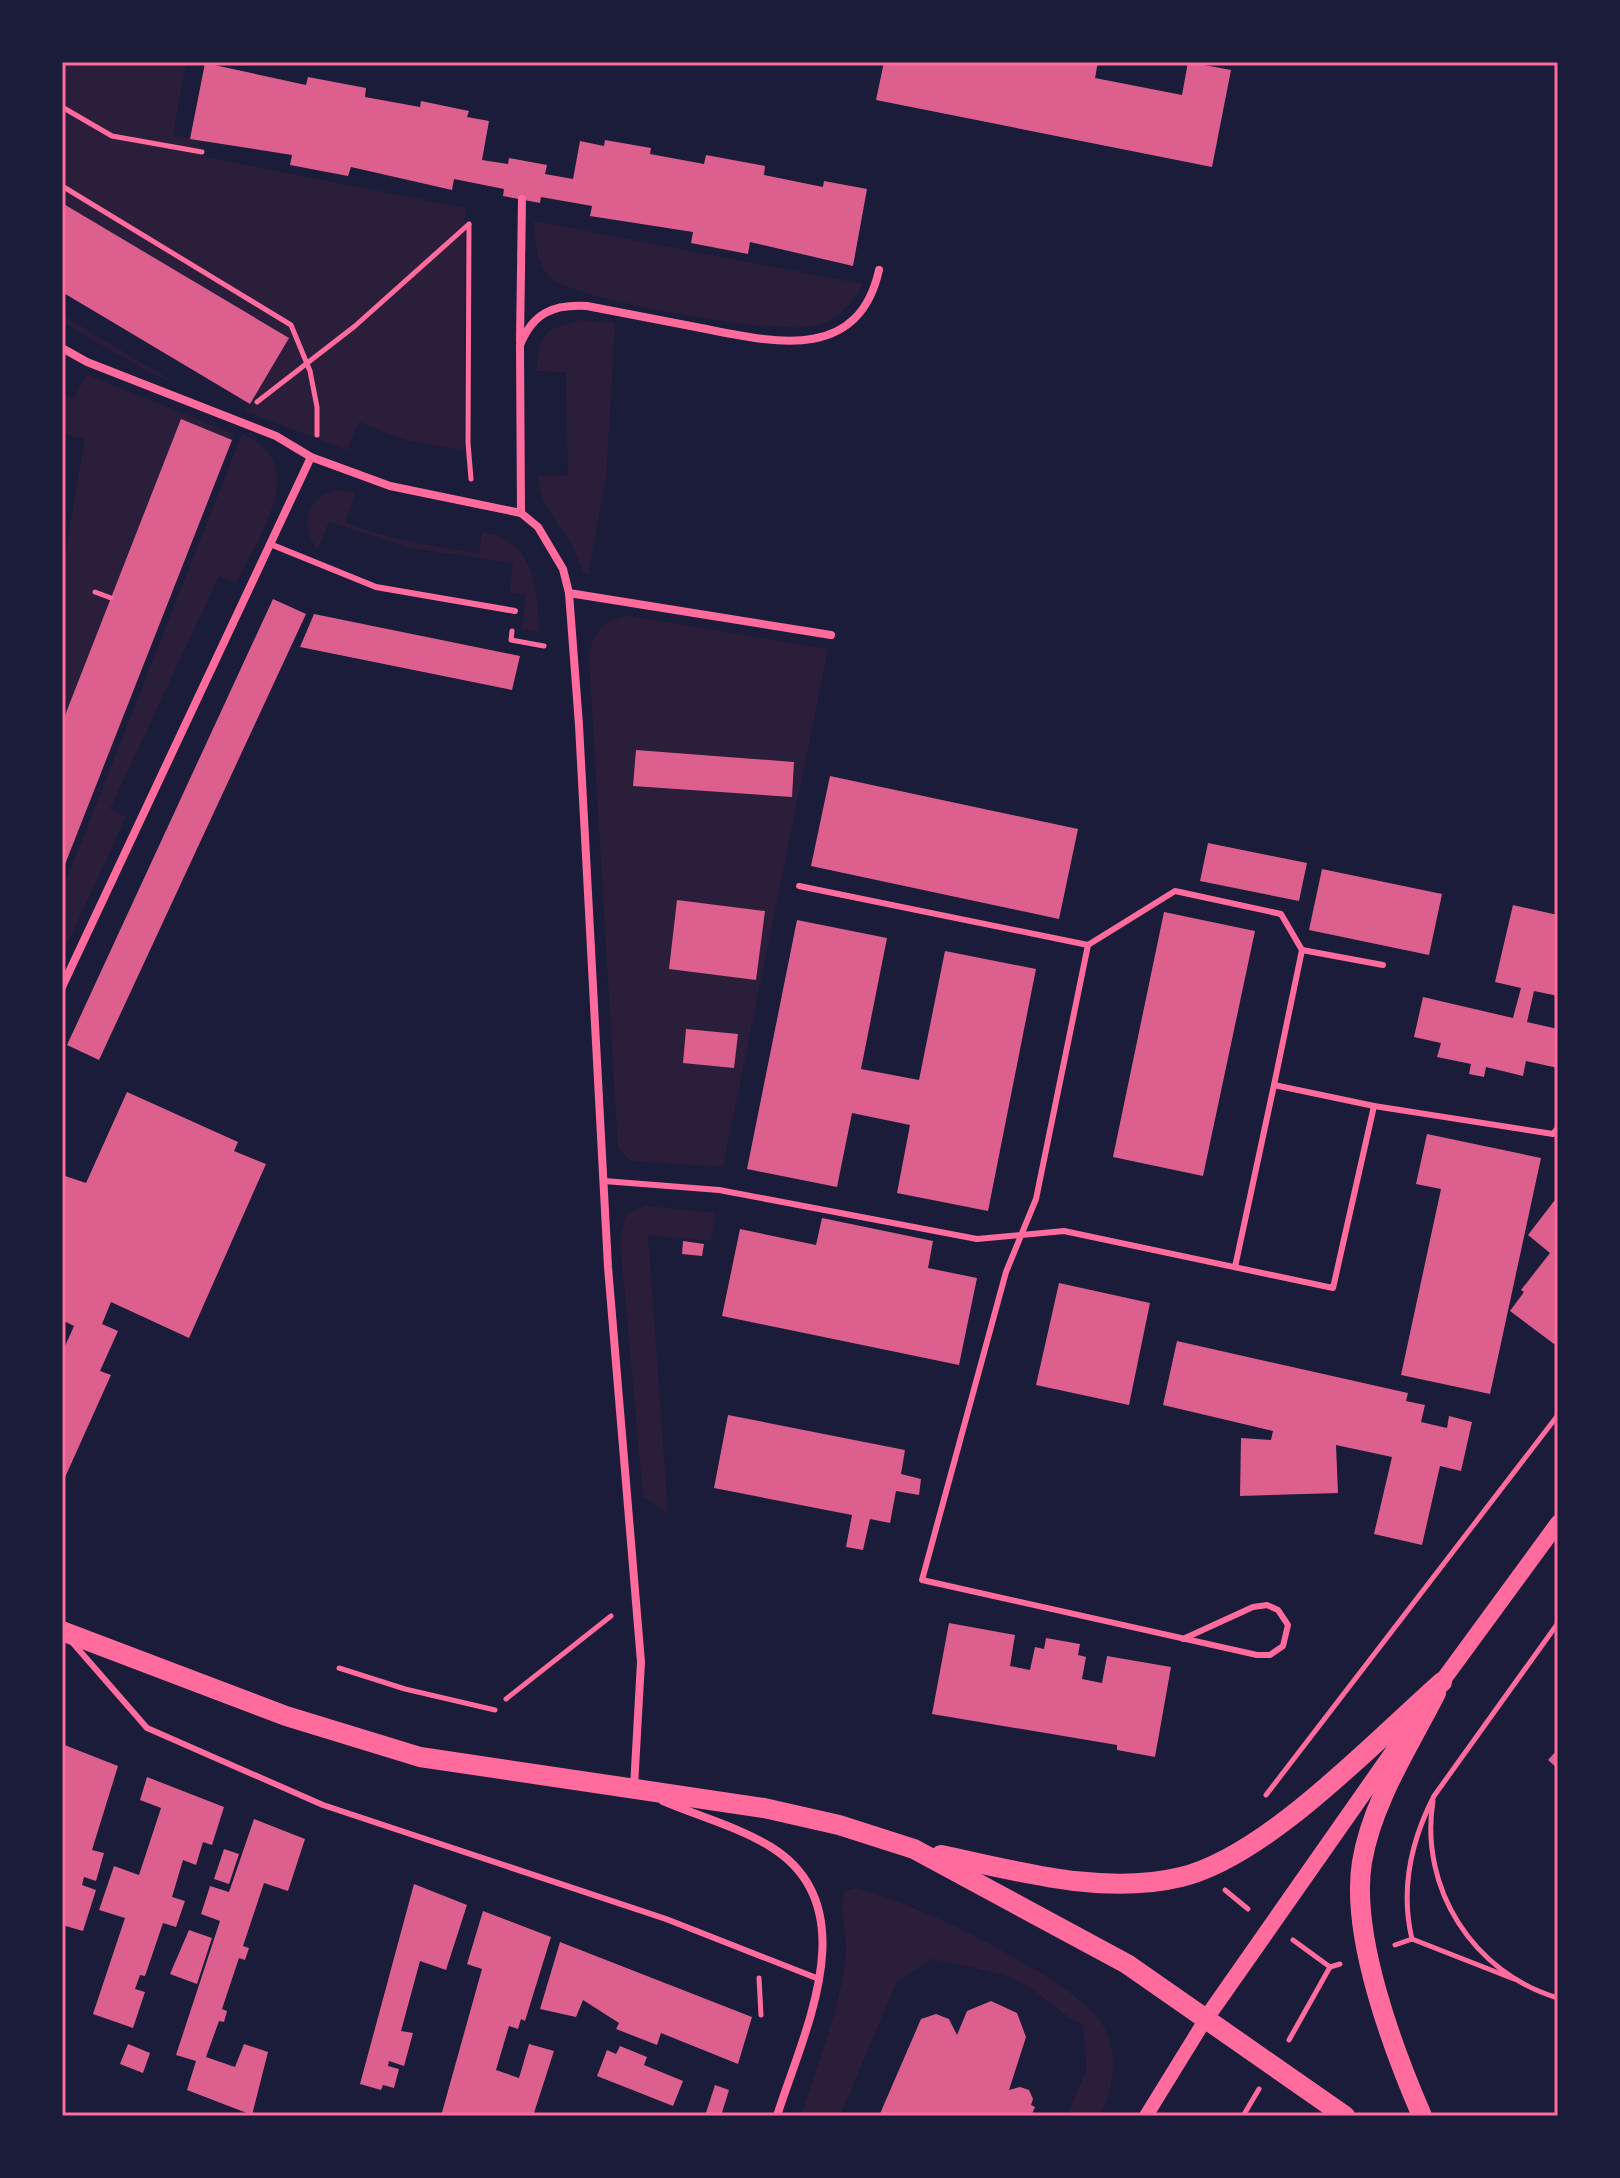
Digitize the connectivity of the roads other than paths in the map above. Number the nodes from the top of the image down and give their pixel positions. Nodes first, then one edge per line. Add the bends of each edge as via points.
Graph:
1 (522, 199) dead end
2 (879, 270) dead end
3 (520, 345) junction
4 (62, 348) edge
5 (311, 457) junction
6 (521, 513) junction
7 (270, 544) junction
8 (569, 593) junction
9 (515, 611) dead end
10 (831, 635) dead end
11 (799, 886) dead end
12 (1088, 945) junction
13 (1302, 950) junction
14 (1383, 965) dead end
15 (62, 987) edge
16 (1274, 1085) junction
17 (1374, 1106) junction
18 (1558, 1128) edge
19 (604, 1181) junction
20 (1021, 1235) junction
21 (1235, 1267) junction
22 (1558, 1523) edge
23 (62, 1631) edge
24 (1183, 1639) junction
25 (1442, 1682) junction
26 (634, 1788) junction
27 (914, 1849) junction
28 (819, 1979) junction
29 (1207, 2017) junction
30 (777, 2116) edge
31 (1146, 2116) edge
32 (1345, 2116) edge
33 (1422, 2116) edge

1 - 3 street
2 - 3 street via 866,306 853,320 839,331 805,341 767,341 571,305 545,311
3 - 6 street
4 - 5 street via 244,423
5 - 6 street via 410,492
5 - 7 street
6 - 8 street via 552,545
7 - 9 lane via 376,587
7 - 15 street
8 - 10 street
8 - 19 street
11 - 12 lane
12 - 13 lane via 1175,891 1281,914
12 - 20 lane via 1036,1199
13 - 14 lane
13 - 16 lane
16 - 17 lane
16 - 21 lane
17 - 18 lane via 1553,1134
17 - 21 lane via 1333,1288
19 - 20 lane via 719,1190 977,1239
19 - 26 street via 641,1662
20 - 21 lane via 1064,1231
20 - 24 lane via 1006,1272 922,1580
22 - 25 main road
23 - 26 main road via 386,1748 469,1766
23 - 28 lane via 147,1728 323,1805 666,1919
24 - 24 lane via 1266,1656 1283,1646 1288,1631 1278,1610 1260,1605
25 - 27 main road via 1276,1828 1238,1853 1181,1877 1101,1883
25 - 29 main road
25 - 33 main road via 1390,1782 1361,1875 1360,1901 1380,1999
26 - 27 main road via 764,1808
26 - 28 street via 769,1846 790,1861 808,1881 820,1908 824,1939
27 - 29 main road via 1127,1964
28 - 30 street
29 - 31 street
29 - 32 main road

